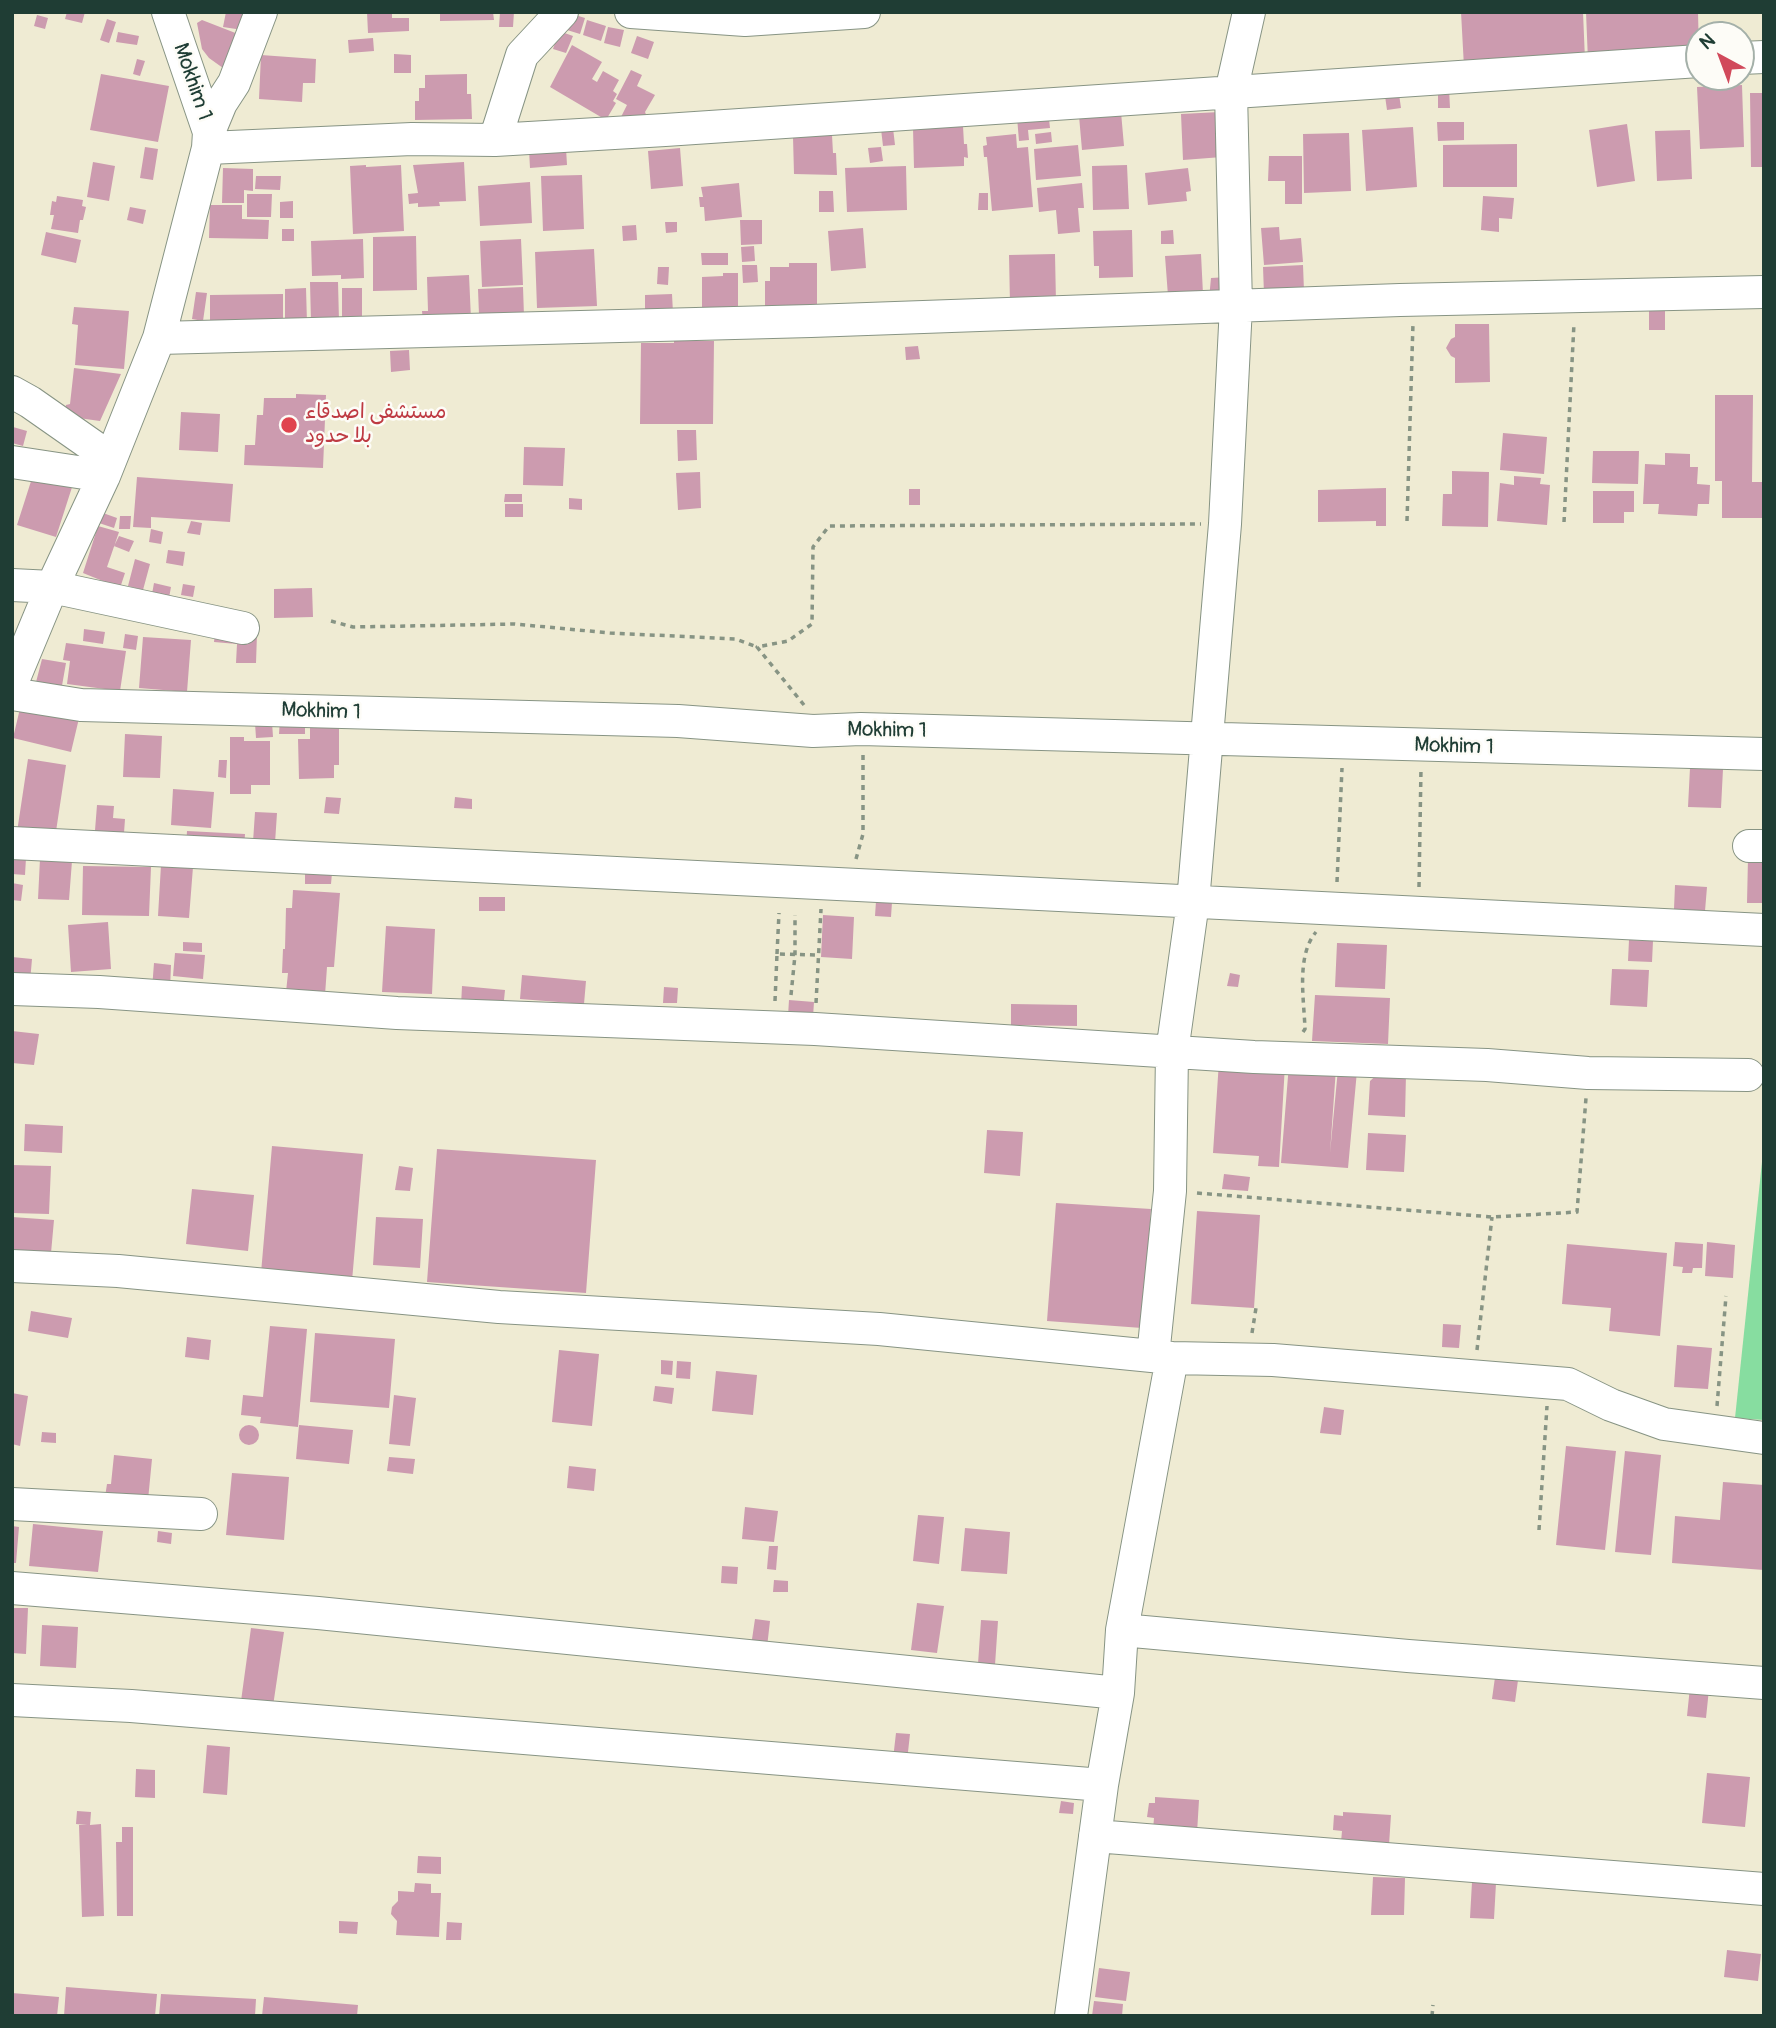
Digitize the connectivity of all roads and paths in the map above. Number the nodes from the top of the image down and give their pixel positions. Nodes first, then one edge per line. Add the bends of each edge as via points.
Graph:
1 (168, 12) edge
2 (261, 12) edge
3 (562, 12) edge
4 (631, 12) edge
5 (864, 12) edge
6 (1249, 12) edge
7 (1685, 62) edge
8 (1231, 92) junction
9 (209, 140) junction
10 (495, 140) junction
11 (1764, 292) edge
12 (1575, 296) junction
13 (1413, 300) junction
14 (1236, 306) junction
15 (159, 338) junction
16 (12, 392) edge
17 (12, 462) edge
18 (107, 467) junction
19 (1407, 521) dead end
20 (1564, 522) dead end
21 (1224, 524) junction
22 (12, 585) edge
23 (52, 587) junction
24 (331, 621) dead end
25 (243, 628) dead end
26 (757, 647) junction
27 (12, 683) edge
28 (12, 694) edge
29 (861, 729) junction
30 (813, 731) junction
31 (1207, 740) junction
32 (1344, 743) junction
33 (1421, 746) junction
34 (1764, 754) edge
35 (12, 843) edge
36 (836, 884) junction
37 (1193, 902) junction
38 (1336, 909) junction
39 (779, 913) dead end
40 (1418, 913) junction
41 (795, 915) dead end
42 (1764, 930) edge
43 (777, 954) junction
44 (795, 955) junction
45 (818, 955) junction
46 (12, 989) edge
47 (791, 995) dead end
48 (775, 1001) dead end
49 (815, 1029) junction
50 (1172, 1052) junction
51 (1287, 1058) junction
52 (1588, 1073) junction
53 (1748, 1075) dead end
54 (1170, 1191) junction
55 (1492, 1217) junction
56 (12, 1266) edge
57 (1726, 1296) dead end
58 (1162, 1357) junction
59 (1474, 1377) junction
60 (1548, 1382) junction
61 (1714, 1432) junction
62 (1764, 1438) edge
63 (12, 1504) edge
64 (201, 1514) dead end
65 (1539, 1530) dead end
66 (12, 1588) edge
67 (1122, 1630) junction
68 (1764, 1683) edge
69 (1118, 1693) junction
70 (12, 1700) edge
71 (1102, 1784) junction
72 (1095, 1836) junction
73 (1764, 1889) edge
74 (1433, 2005) dead end
75 (1071, 2016) edge
76 (1432, 2016) edge

1 - 9 street, Mokhim 1
2 - 9 street
3 - 10 street via 522,55
4 - 5 street via 745,20
6 - 8 street
7 - 8 street
8 - 10 street
8 - 14 street
9 - 10 street
9 - 15 street, Mokhim 1
11 - 12 street
12 - 13 street
12 - 20 path
13 - 14 street
13 - 19 path
14 - 15 street
14 - 21 street
15 - 18 street, Mokhim 1
16 - 18 street via 42,410
17 - 18 street
18 - 23 street, Mokhim 1
21 - 26 path via 829,526 813,547 812,624 788,641
21 - 31 street
22 - 23 street
23 - 25 street
23 - 27 street, Mokhim 1
24 - 26 path via 353,627 515,624 736,639
26 - 30 path via 806,708
28 - 30 street, Mokhim 1 via 81,705 678,722
29 - 30 street, Mokhim 1
29 - 31 street, Mokhim 1
29 - 36 path via 863,834
31 - 32 street, Mokhim 1
31 - 37 street
32 - 33 street, Mokhim 1
32 - 38 path
33 - 34 street, Mokhim 1
33 - 40 path
35 - 36 street
36 - 37 street
36 - 45 path
37 - 38 street
37 - 50 street
38 - 40 street
38 - 51 path via 1308,943 1305,1028
39 - 43 path
40 - 42 street
41 - 44 path
43 - 44 path
43 - 48 path
44 - 45 path
44 - 47 path
45 - 49 path
46 - 49 street via 397,1013
49 - 50 street
50 - 51 street
50 - 54 street
51 - 52 street
52 - 53 street
52 - 55 path via 1577,1212
54 - 55 path
54 - 58 street
55 - 59 path
56 - 58 street via 118,1271 499,1307 879,1329
57 - 61 path
58 - 59 street via 1273,1360
58 - 67 street
59 - 60 street
60 - 61 street via 1568,1384 1664,1424
60 - 65 path
61 - 62 street
63 - 64 street
66 - 69 street via 318,1613
67 - 68 street
67 - 69 street
69 - 71 street
70 - 71 street
71 - 72 street
72 - 73 street
72 - 75 street
74 - 76 path

